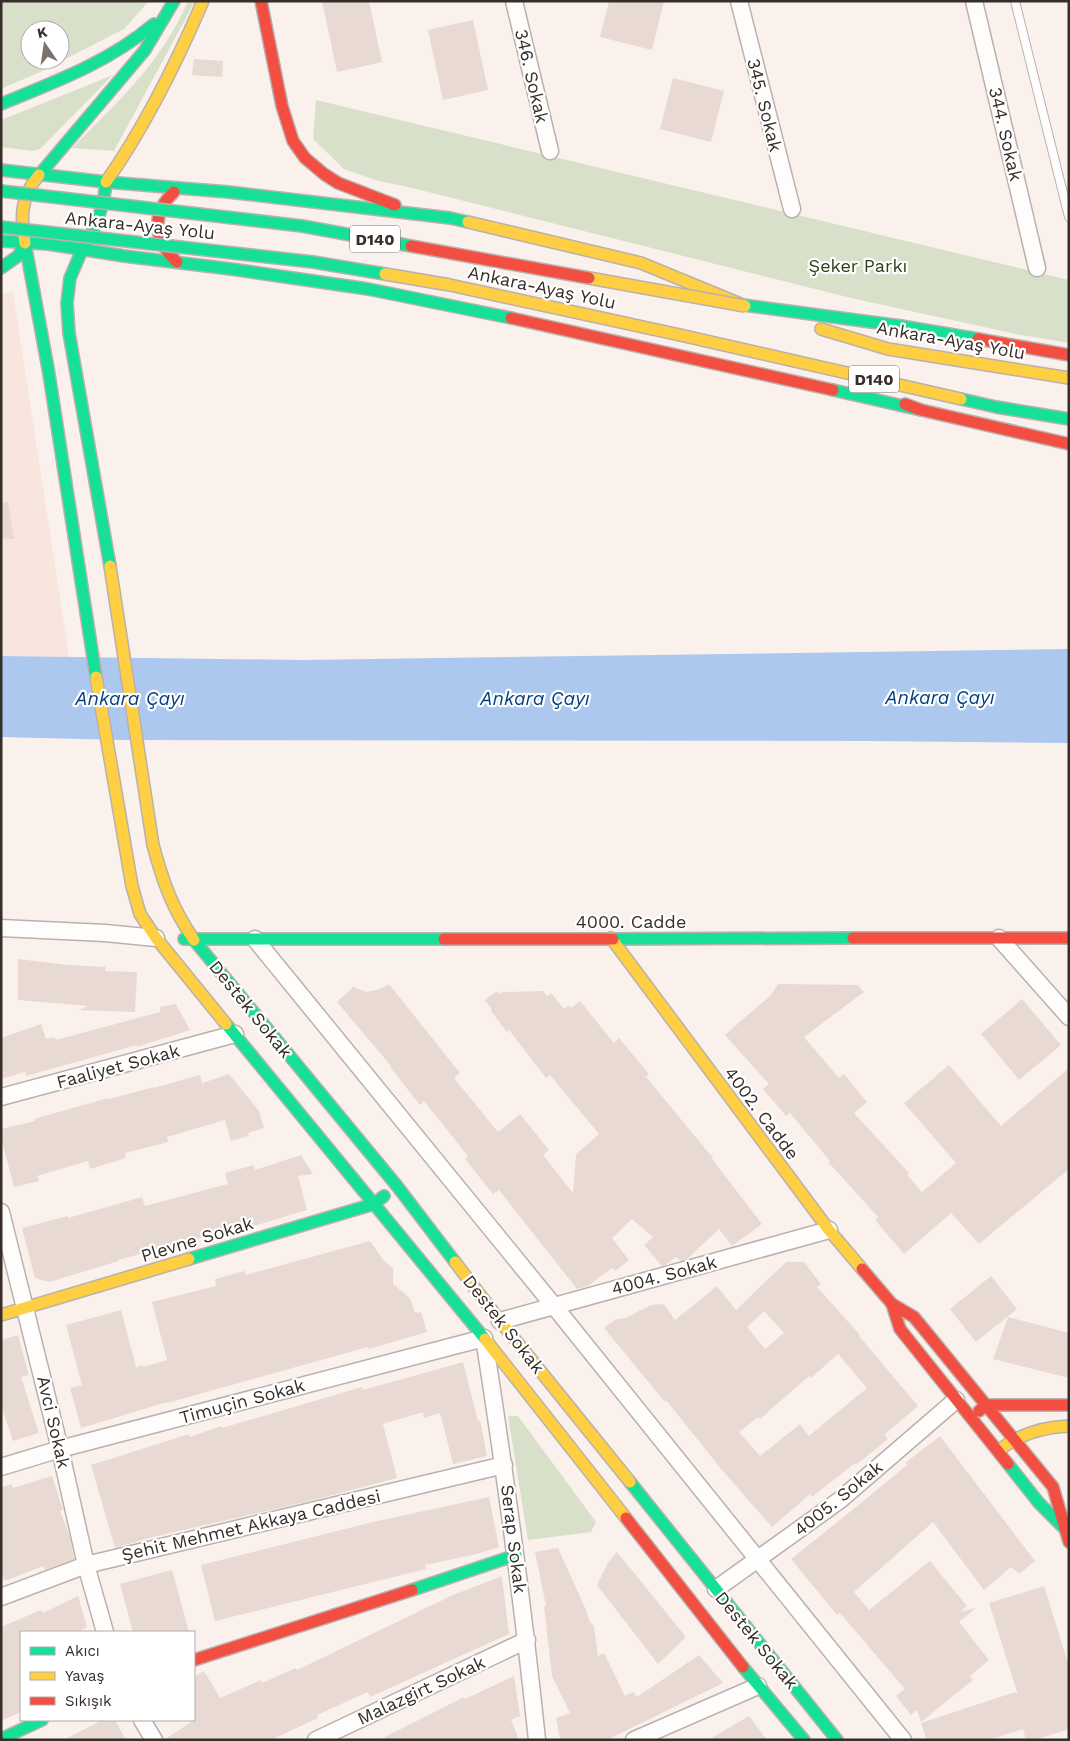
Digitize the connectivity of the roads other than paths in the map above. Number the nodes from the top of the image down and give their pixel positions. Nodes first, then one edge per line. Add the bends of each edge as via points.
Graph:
1 (203, 1) edge
2 (261, 1) edge
3 (514, 1) edge
4 (739, 1) edge
5 (974, 1) edge
6 (1015, 1) edge
7 (172, 4) edge
8 (1, 104) edge
9 (550, 151) dead end
10 (1, 170) edge
11 (40, 174) junction
12 (106, 182) junction
13 (181, 187) junction
14 (1, 191) edge
15 (792, 209) dead end
16 (417, 213) junction
17 (1069, 217) edge
18 (1, 227) edge
19 (1, 241) edge
20 (25, 243) junction
21 (82, 250) junction
22 (1, 253) edge
23 (179, 263) junction
24 (1, 268) edge
25 (1037, 268) dead end
26 (745, 306) junction
27 (757, 351) junction
28 (1069, 354) edge
29 (1069, 378) edge
30 (922, 410) junction
31 (1069, 419) edge
32 (1069, 444) edge
33 (1, 928) edge
34 (156, 938) junction
35 (611, 938) junction
36 (998, 938) junction
37 (1069, 938) edge
38 (193, 939) junction
39 (255, 939) junction
40 (1069, 1018) edge
41 (235, 1034) junction
42 (1, 1097) edge
43 (397, 1186) junction
44 (374, 1204) junction
45 (1, 1212) edge
46 (829, 1230) junction
47 (892, 1304) junction
48 (554, 1306) junction
49 (26, 1308) junction
50 (1, 1315) edge
51 (500, 1320) junction
52 (484, 1338) junction
53 (956, 1400) junction
54 (986, 1405) junction
55 (1069, 1405) edge
56 (970, 1417) junction
57 (1069, 1426) edge
58 (1014, 1439) junction
59 (60, 1449) junction
60 (997, 1452) junction
61 (504, 1465) junction
62 (1, 1467) edge
63 (1064, 1528) junction
64 (1069, 1542) edge
65 (516, 1555) junction
66 (758, 1559) junction
67 (86, 1565) junction
68 (716, 1590) junction
69 (1, 1597) edge
70 (105, 1631) edge
71 (527, 1640) junction
72 (195, 1660) edge
73 (758, 1686) junction
74 (40, 1721) edge
75 (143, 1721) edge
76 (1, 1739) edge
77 (154, 1740) edge
78 (316, 1740) edge
79 (537, 1740) edge
80 (634, 1740) edge
81 (804, 1740) edge
82 (838, 1740) edge
83 (902, 1740) edge

1 - 12 main road via 175,66 125,157
2 - 16 main road via 282,106 293,141 305,158 338,183
3 - 9 street, 346. Sokak
4 - 15 street, 345. Sokak
5 - 25 street, 344. Sokak
6 - 17 lane
7 - 8 main road via 141,35 110,56
7 - 11 main road, Destek Sokak via 145,50
10 - 11 main road
11 - 12 main road
11 - 20 main road, Destek Sokak via 30,185 22,205
12 - 13 main road
12 - 21 main road, Destek Sokak via 101,214
13 - 16 main road
13 - 23 main road via 162,205 157,231 164,250
14 - 26 main road, Ankara-Ayaş Yolu / D140, bridge via 302,226
16 - 26 main road via 641,264
18 - 27 main road, Ankara-Ayaş Yolu / D140, bridge via 313,262 450,285
19 - 20 main road
20 - 21 main road
20 - 22 main road
20 - 24 main road via 18,256
20 - 34 main road, Destek Sokak via 49,374 106,748 132,886 140,914
21 - 23 main road
21 - 38 main road, Destek Sokak via 70,278 67,304 69,333 124,649 153,845 175,911
23 - 30 main road via 368,289 451,305
26 - 28 main road via 900,326
26 - 29 main road, Ankara-Ayaş Yolu / D140 via 888,349
27 - 30 main road
27 - 31 main road, Ankara-Ayaş Yolu / D140 via 996,407
30 - 32 main road
33 - 34 street
34 - 38 main road
34 - 41 main road, Destek Sokak
35 - 36 main road, 4000. Cadde
35 - 39 main road, 4000. Cadde
35 - 46 main road, 4002. Cadde
36 - 37 main road, 4000. Cadde
36 - 40 street
38 - 39 main road, 4000. Cadde
38 - 43 main road, Destek Sokak
39 - 48 street
41 - 42 street, Faaliyet Sokak
41 - 44 main road, Destek Sokak
43 - 44 main road, Plevne Sokak
43 - 51 main road, Destek Sokak
44 - 49 main road, Plevne Sokak
44 - 52 main road, Destek Sokak
45 - 49 street, Avci Sokak
46 - 47 main road, 4002. Cadde
46 - 48 street, 4004. Sokak
47 - 53 main road, 4002. Cadde via 900,1329
47 - 54 main road, 4002. Cadde via 914,1317
48 - 51 street, 4004. Sokak
48 - 66 street
49 - 50 main road, Plevne Sokak
49 - 59 street, Avci Sokak
51 - 68 main road, Destek Sokak
52 - 59 street, Timuçin Sokak
52 - 61 street, Serap Sokak
52 - 73 main road, Destek Sokak
53 - 56 main road, 4002. Cadde
53 - 66 street, 4005. Sokak via 840,1500
54 - 55 main road
54 - 56 main road
54 - 58 main road, 4002. Cadde
56 - 60 main road, 4002. Cadde
57 - 58 main road via 1038,1430
58 - 60 main road
58 - 63 main road, 4002. Cadde via 1053,1488
59 - 62 street, Timuçin Sokak
59 - 67 street, Avci Sokak
60 - 63 main road, 4002. Cadde
61 - 65 street, Serap Sokak
61 - 67 street, Şehit Mehmet Akkaya Caddesi
63 - 64 main road, 4002. Cadde
65 - 71 street, Serap Sokak
65 - 72 main road
66 - 68 street, 4005. Sokak
66 - 83 street
67 - 69 street, Şehit Mehmet Akkaya Caddesi
67 - 70 street, Avci Sokak
68 - 82 main road, Destek Sokak
71 - 78 street, Malazgirt Sokak
71 - 79 street, Serap Sokak
73 - 80 street
73 - 81 main road, Destek Sokak
74 - 76 main road
75 - 77 street

